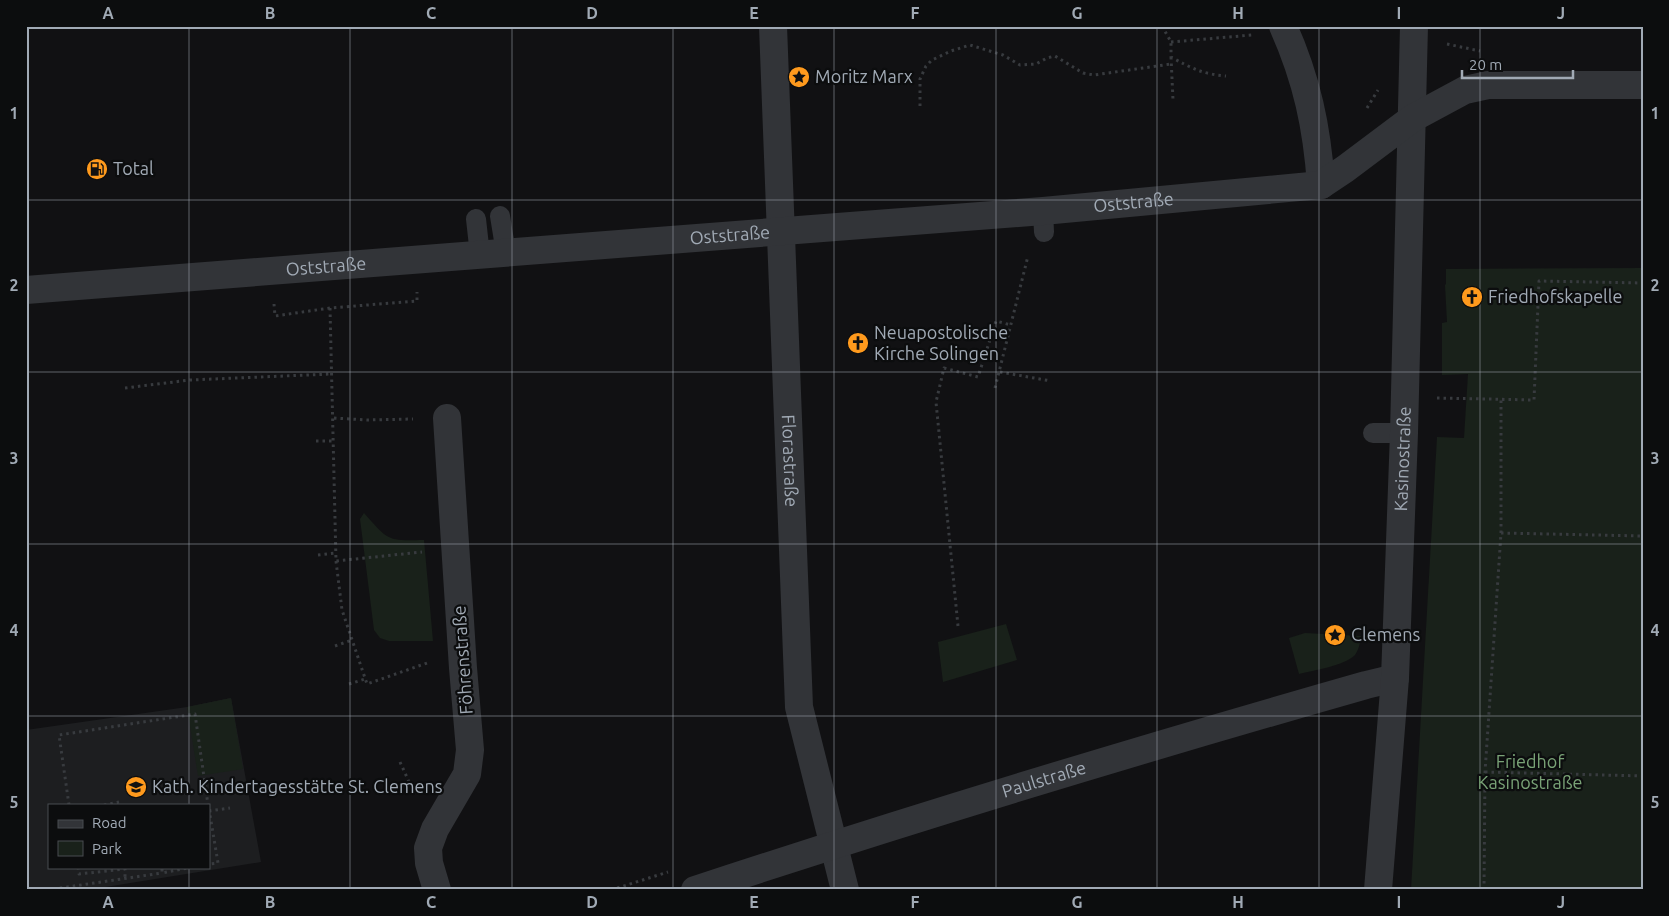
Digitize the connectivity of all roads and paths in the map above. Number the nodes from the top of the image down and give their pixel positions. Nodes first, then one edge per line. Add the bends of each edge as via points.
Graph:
1 (773, 26) edge
2 (1162, 26) edge
3 (1414, 26) edge
4 (1284, 29) edge
5 (1171, 42) junction
6 (1171, 57) junction
7 (1171, 64) junction
8 (1226, 76) dead end
9 (1643, 85) edge
10 (1378, 89) dead end
11 (1173, 100) dead end
12 (920, 106) dead end
13 (1365, 112) dead end
14 (1413, 118) junction
15 (1321, 185) junction
16 (500, 216) dead end
17 (476, 219) dead end
18 (780, 233) junction
19 (1029, 252) dead end
20 (493, 254) junction
21 (1643, 282) edge
22 (416, 284) dead end
23 (26, 290) edge
24 (273, 298) dead end
25 (330, 308) junction
26 (1011, 325) junction
27 (1000, 372) junction
28 (331, 374) junction
29 (1051, 381) dead end
30 (126, 388) dead end
31 (995, 388) dead end
32 (1405, 398) junction
33 (1501, 399) junction
34 (334, 418) junction
35 (447, 418) joint
36 (1373, 433) dead end
37 (1404, 434) junction
38 (316, 441) dead end
39 (334, 441) junction
40 (1501, 533) junction
41 (1643, 536) edge
42 (429, 551) dead end
43 (336, 553) junction
44 (318, 555) dead end
45 (336, 561) junction
46 (958, 626) dead end
47 (352, 640) junction
48 (335, 646) dead end
49 (431, 662) dead end
50 (1396, 678) junction
51 (365, 679) junction
52 (349, 684) dead end
53 (400, 762) dead end
54 (1485, 772) junction
55 (1643, 776) edge
56 (418, 801) dead end
57 (119, 802) dead end
58 (69, 804) edge
59 (109, 804) edge
60 (208, 804) edge
61 (230, 808) dead end
62 (210, 810) edge
63 (210, 816) edge
64 (832, 844) junction
65 (210, 864) edge
66 (78, 868) edge
67 (185, 868) edge
68 (676, 869) dead end
69 (125, 878) junction
70 (47, 890) edge
71 (437, 890) edge
72 (611, 890) edge
73 (695, 890) edge
74 (845, 890) edge
75 (1378, 890) edge
76 (1484, 890) edge

1 - 18 street, Florastraße
2 - 5 path
3 - 14 street, Kasinostraße
4 - 5 path
4 - 15 street via 1309,100
5 - 6 path
6 - 7 path
6 - 8 path via 1208,75
7 - 11 path
7 - 12 path via 1094,75 1083,73 1055,56 1036,64 1020,65 1002,55 970,45 932,60 926,66 920,79
9 - 14 street, Oststraße via 1488,85 1465,90
10 - 13 path
14 - 15 street, Oststraße
14 - 32 street, Kasinostraße
15 - 18 street, Oststraße via 1044,222
16 - 20 lane
17 - 20 lane
18 - 20 street, Oststraße
18 - 64 street, Florastraße via 799,708
19 - 26 path
20 - 23 street, Oststraße
21 - 33 path via 1539,281 1534,400
22 - 25 path via 417,301
24 - 25 path via 275,316
25 - 28 path
26 - 27 path
26 - 46 path via 996,321 978,377 944,368 936,402
27 - 29 path
27 - 31 path
28 - 30 path via 190,380
28 - 34 path
32 - 33 path
32 - 37 street, Kasinostraße
33 - 40 path
34 - 35 path
34 - 39 path
35 - 71 street, Föhrenstraße via 470,750 467,774 435,829 428,848
36 - 37 lane
37 - 50 street, Kasinostraße
38 - 39 path
39 - 43 path
40 - 41 path
40 - 54 path
42 - 45 path
43 - 44 path
43 - 45 path
45 - 47 path via 342,610
47 - 48 path
47 - 51 path
49 - 51 path via 367,684
50 - 64 street, Paulstraße via 1181,737
50 - 75 street, Kasinostraße
51 - 52 path
53 - 56 path
54 - 55 path
54 - 76 path
57 - 59 path
58 - 60 path via 59,734 195,714
61 - 62 path
63 - 65 path via 218,862
64 - 73 street, Paulstraße
64 - 74 street, Florastraße
66 - 69 path via 79,874 125,869
67 - 69 path
68 - 72 path
69 - 70 path

